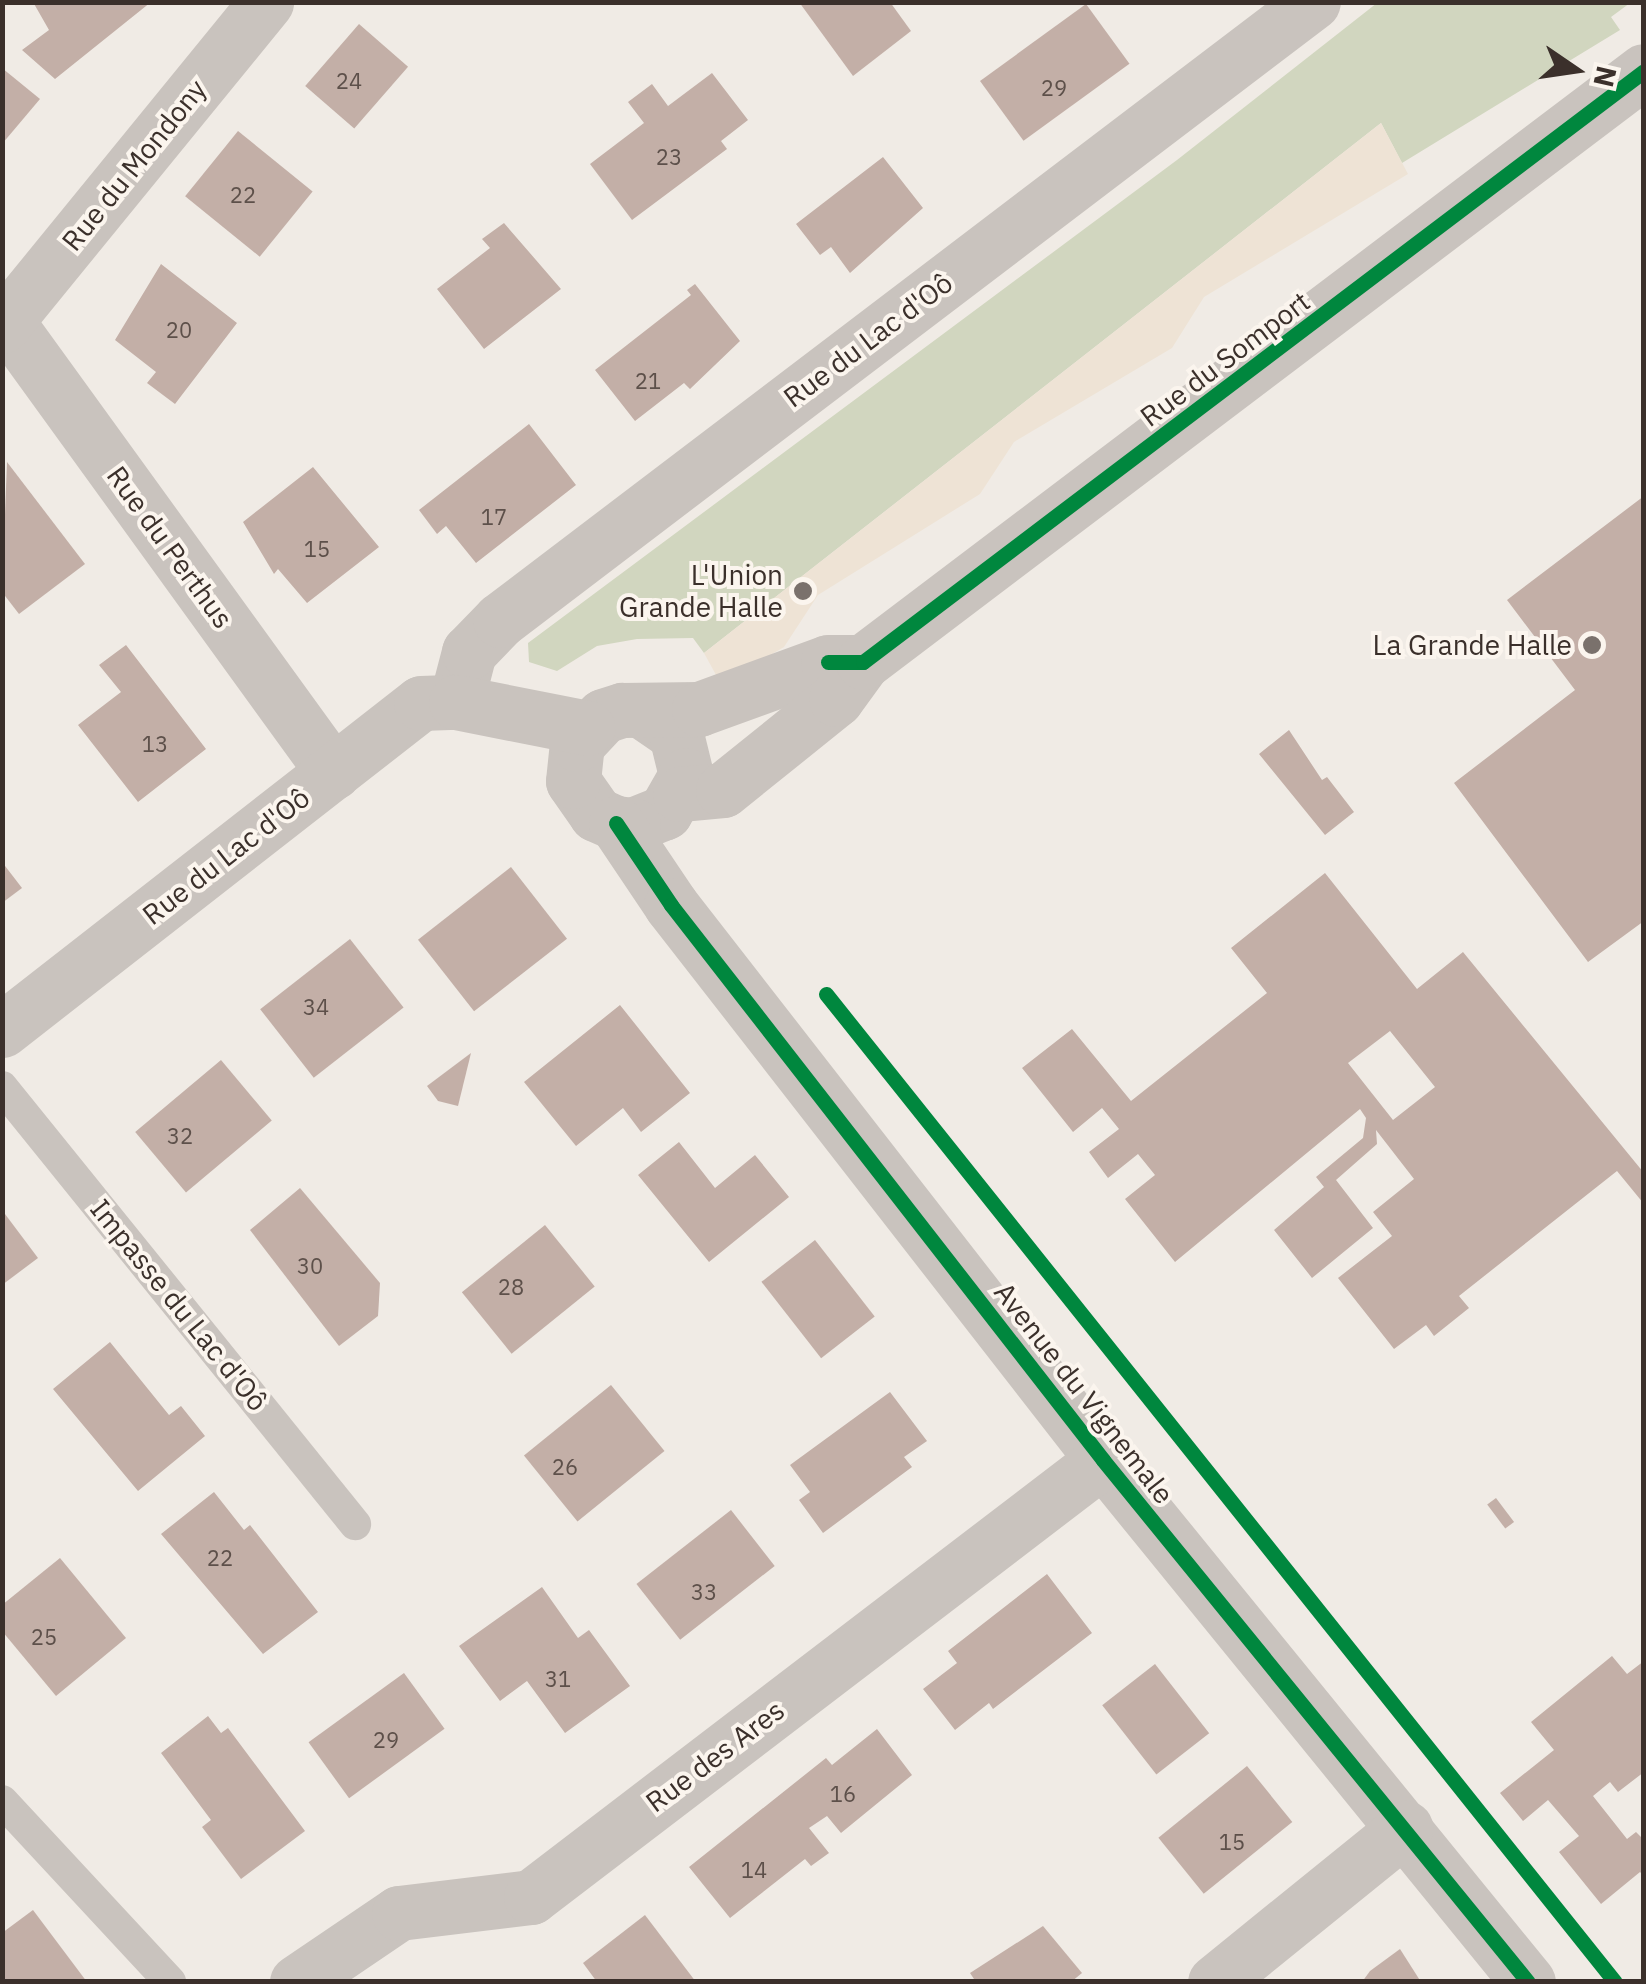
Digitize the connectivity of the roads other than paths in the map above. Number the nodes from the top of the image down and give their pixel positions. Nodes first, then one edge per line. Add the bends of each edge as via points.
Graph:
1 (266, 2) edge
2 (1313, 2) edge
3 (1644, 71) edge
4 (5, 324) edge
5 (863, 662) junction
6 (472, 708) junction
7 (641, 710) junction
8 (587, 728) junction
9 (333, 772) junction
10 (573, 781) junction
11 (654, 810) junction
12 (2, 1030) edge
13 (2, 1087) edge
14 (1103, 1460) junction
15 (355, 1524) dead end
16 (2, 1801) edge
17 (1405, 1828) junction
18 (170, 1982) edge
19 (297, 1982) edge
20 (1215, 1982) edge
21 (1528, 1982) edge

1 - 4 street, Rue du Mondony
2 - 6 street, Rue du Lac d'Oô via 500,620 470,652
3 - 5 street, Rue du Somport
4 - 9 street, Rue du Perthus
5 - 7 street via 828,662 699,709
5 - 11 street, Rue du Somport via 836,698 723,790
6 - 8 street, Rue du Lac d'Oô
6 - 9 street, Rue du Lac d'Oô via 421,703
6 - 10 street
7 - 8 street via 622,710
7 - 11 street via 669,726 685,753
8 - 10 street via 572,762
9 - 12 street, Rue du Lac d'Oô
10 - 11 street via 582,800
11 - 14 street, Avenue du Vignemale via 671,905
13 - 15 lane, Impasse du Lac d'Oô
14 - 17 street, Avenue du Vignemale
14 - 19 street, Rue des Ares via 531,1896 399,1913
16 - 18 lane
17 - 20 street
17 - 21 street, Avenue du Vignemale

